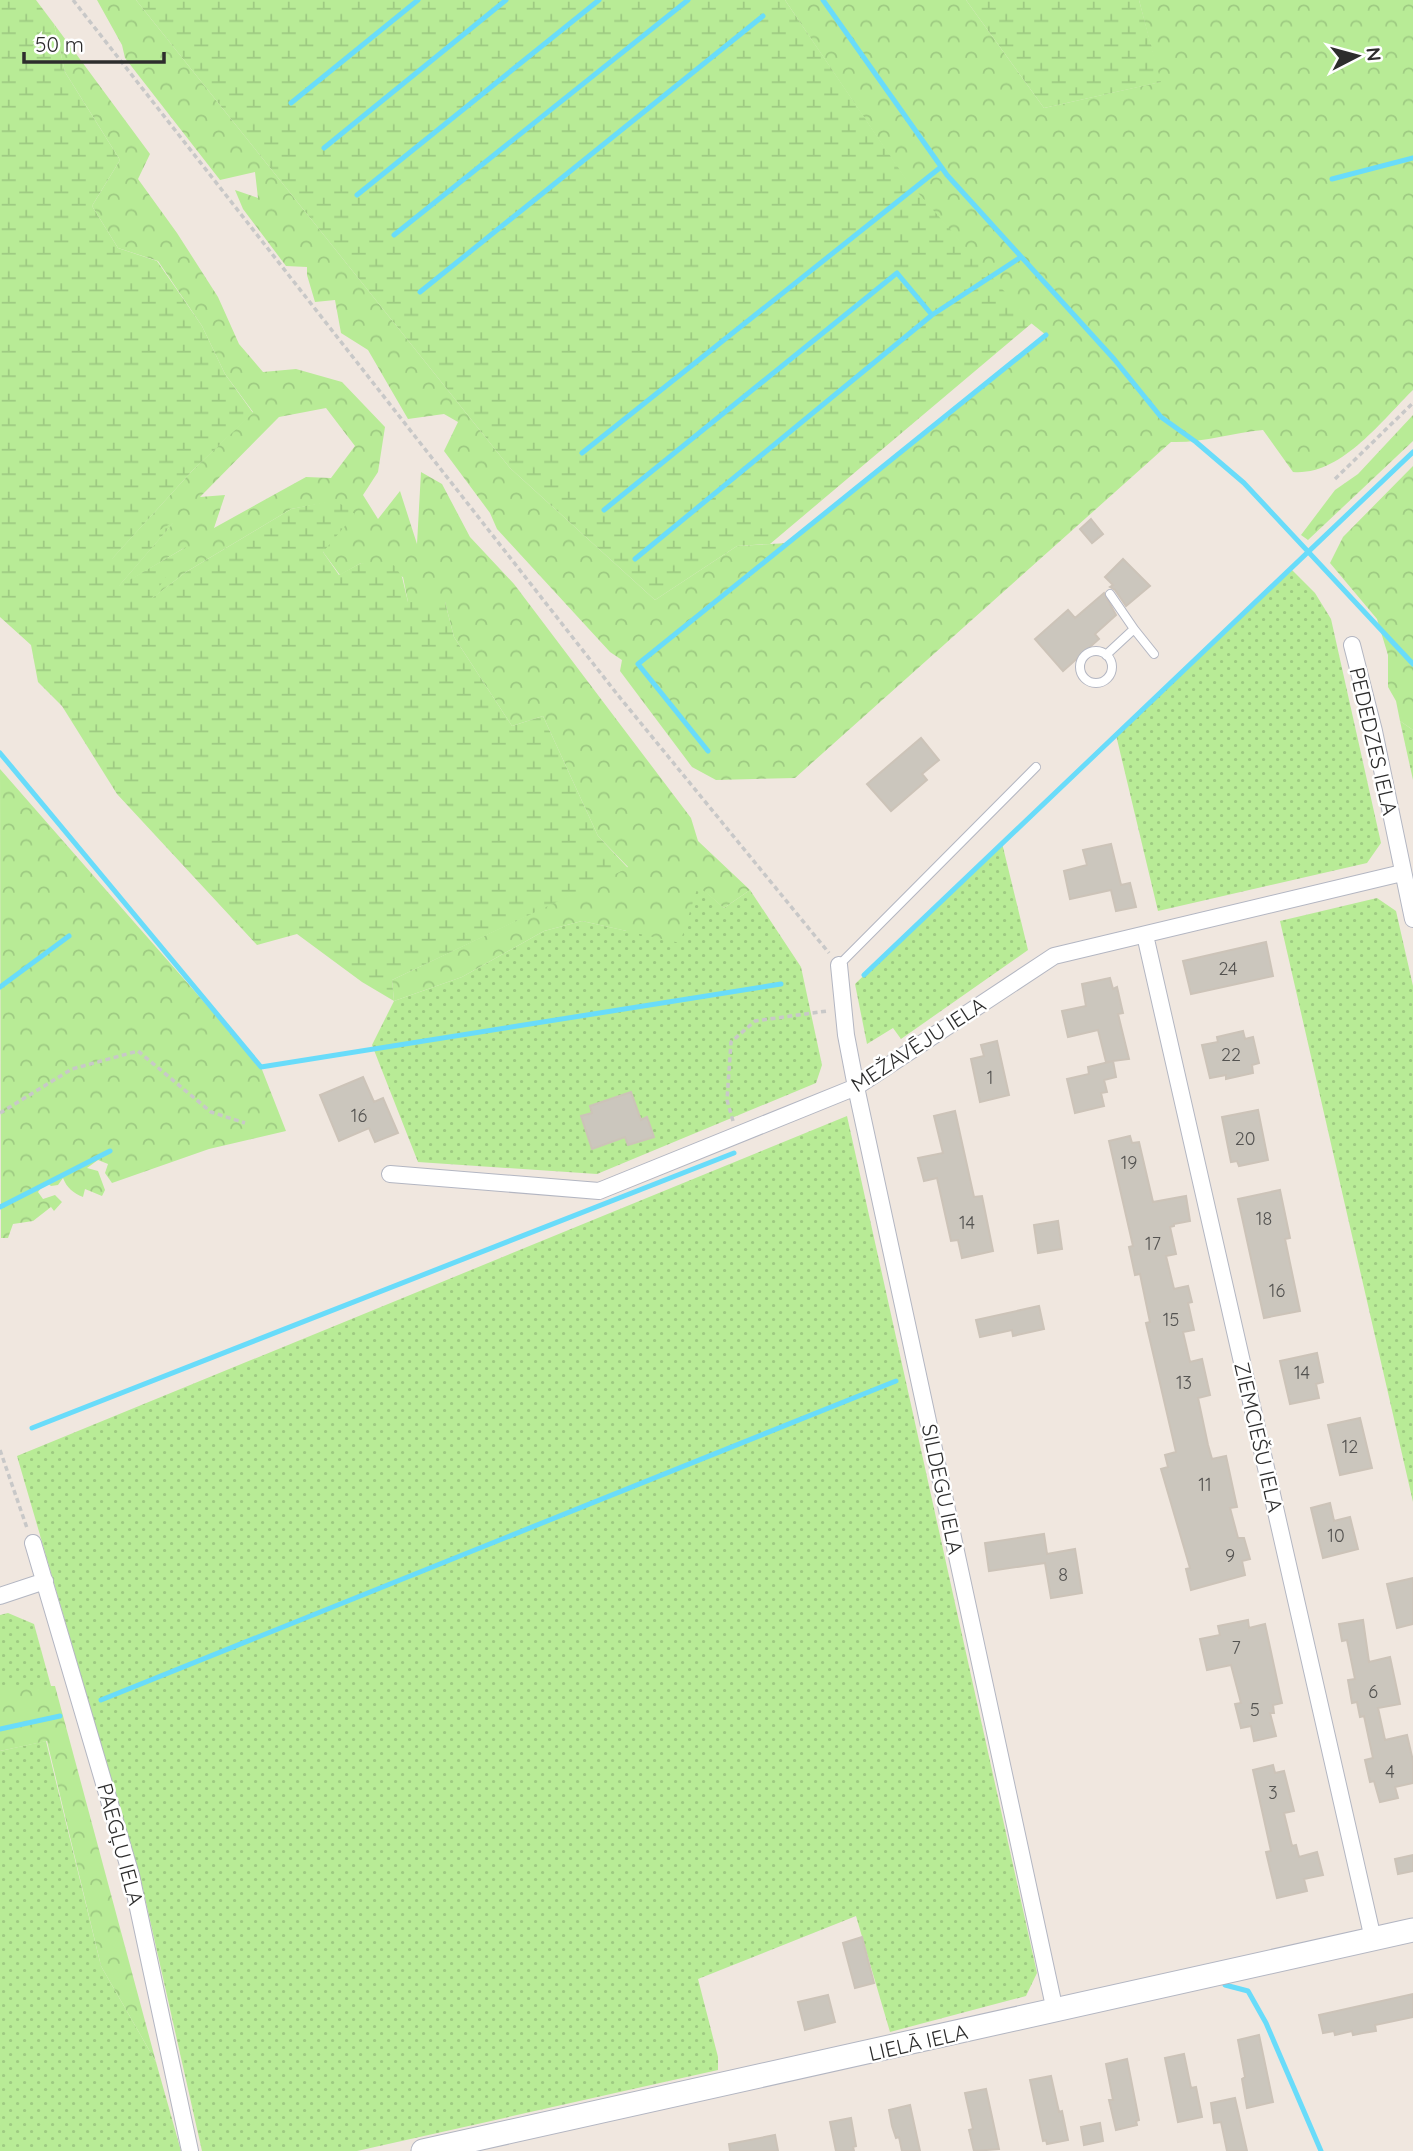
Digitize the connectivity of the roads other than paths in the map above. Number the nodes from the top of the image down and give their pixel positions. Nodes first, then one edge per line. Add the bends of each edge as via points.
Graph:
1 (1110, 594) dead end
2 (1134, 629) junction
3 (1352, 645) dead end
4 (1154, 654) dead end
5 (1106, 655) dead end
6 (1036, 767) dead end
7 (1402, 873) junction
8 (1413, 919) edge
9 (1145, 935) junction
10 (839, 965) joint
11 (856, 1087) junction
12 (390, 1174) dead end
13 (33, 1543) road end
14 (46, 1581) junction
15 (0, 1596) edge
16 (1413, 1930) edge
17 (1373, 1939) junction
18 (1055, 2011) junction
19 (190, 2151) edge
20 (423, 2151) edge

1 - 2 lane
2 - 4 lane
2 - 5 lane
3 - 7 street, PEDEDZES IELA
6 - 10 lane
7 - 8 street, PEDEDZES IELA
7 - 9 street, MEŽAVĒJU IELA
9 - 11 street, MEŽAVĒJU IELA via 1054,956
9 - 17 street, ZIEMCIEŠU IELA
10 - 11 street, SILDEGU IELA
11 - 12 street, MEŽAVĒJU IELA via 599,1191
11 - 18 street, SILDEGU IELA
13 - 14 street, PAEGĻU IELA
14 - 15 street
14 - 19 street, PAEGĻU IELA via 131,1875
16 - 17 street, LIELĀ IELA
17 - 18 street, LIELĀ IELA
18 - 20 street, LIELĀ IELA

